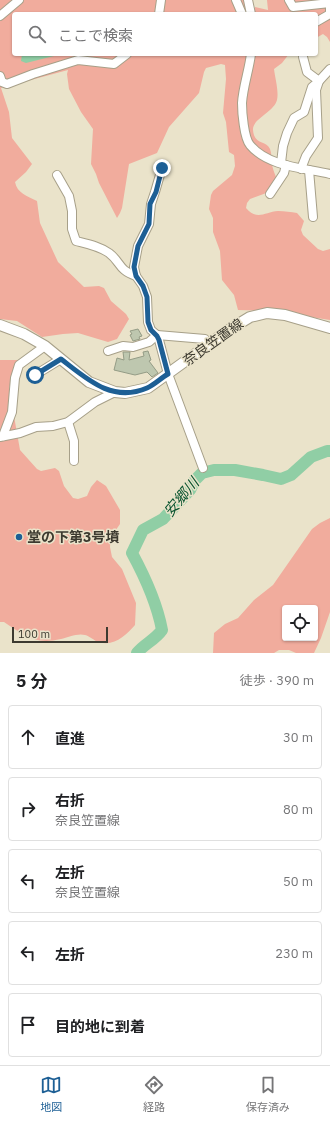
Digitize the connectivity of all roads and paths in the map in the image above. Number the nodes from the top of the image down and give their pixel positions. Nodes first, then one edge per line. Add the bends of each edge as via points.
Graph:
1 (19, 0) edge
2 (161, 0) edge
3 (236, 0) edge
4 (248, 0) edge
5 (292, 7) edge
6 (159, 12) edge
7 (241, 12) edge
8 (251, 12) edge
9 (0, 16) edge
10 (318, 21) edge
11 (124, 56) edge
12 (251, 56) edge
13 (303, 57) dead end
14 (330, 69) edge
15 (0, 76) edge
16 (319, 81) junction
17 (284, 164) junction
18 (162, 168) dead end
19 (305, 170) junction
20 (330, 174) edge
21 (57, 175) dead end
22 (270, 194) dead end
23 (313, 217) dead end
24 (136, 276) junction
25 (0, 325) edge
26 (330, 328) edge
27 (157, 336) junction
28 (209, 344) junction
29 (45, 346) junction
30 (108, 351) dead end
31 (61, 359) junction
32 (168, 374) junction
33 (35, 375) dead end
34 (115, 392) junction
35 (68, 422) junction
36 (1, 437) edge
37 (74, 461) dead end
38 (203, 468) dead end

1 - 9 street
2 - 6 street
3 - 7 street
4 - 8 street
5 - 10 street via 330,3 330,14
11 - 15 street via 114,64 78,60 7,84 2,82
12 - 17 street via 242,102 246,136 249,144 260,155
13 - 16 street via 307,72
14 - 16 street
16 - 17 street via 312,87 304,112 294,118 287,132 283,146
16 - 19 street via 316,90 318,138 306,156
17 - 19 street
17 - 22 street via 284,174
18 - 24 street via 150,204 149,224 135,258
19 - 20 street
19 - 23 street
21 - 24 street via 69,196 72,229 76,241 94,245 110,254 122,269
24 - 27 street via 147,297 148,322
25 - 29 main road, 奈良笠置線
26 - 28 main road, 奈良笠置線 via 285,315 267,313 250,317
27 - 28 street via 205,339
27 - 30 street via 149,342 133,347 123,346
27 - 32 street
28 - 32 main road, 奈良笠置線
29 - 31 main road, 奈良笠置線
29 - 36 street via 19,365 15,378 12,412
31 - 33 street
31 - 34 main road, 奈良笠置線 via 89,382
32 - 34 main road, 奈良笠置線 via 148,388 125,393
32 - 38 street
34 - 35 street
35 - 36 street via 36,427
35 - 37 street via 74,440

